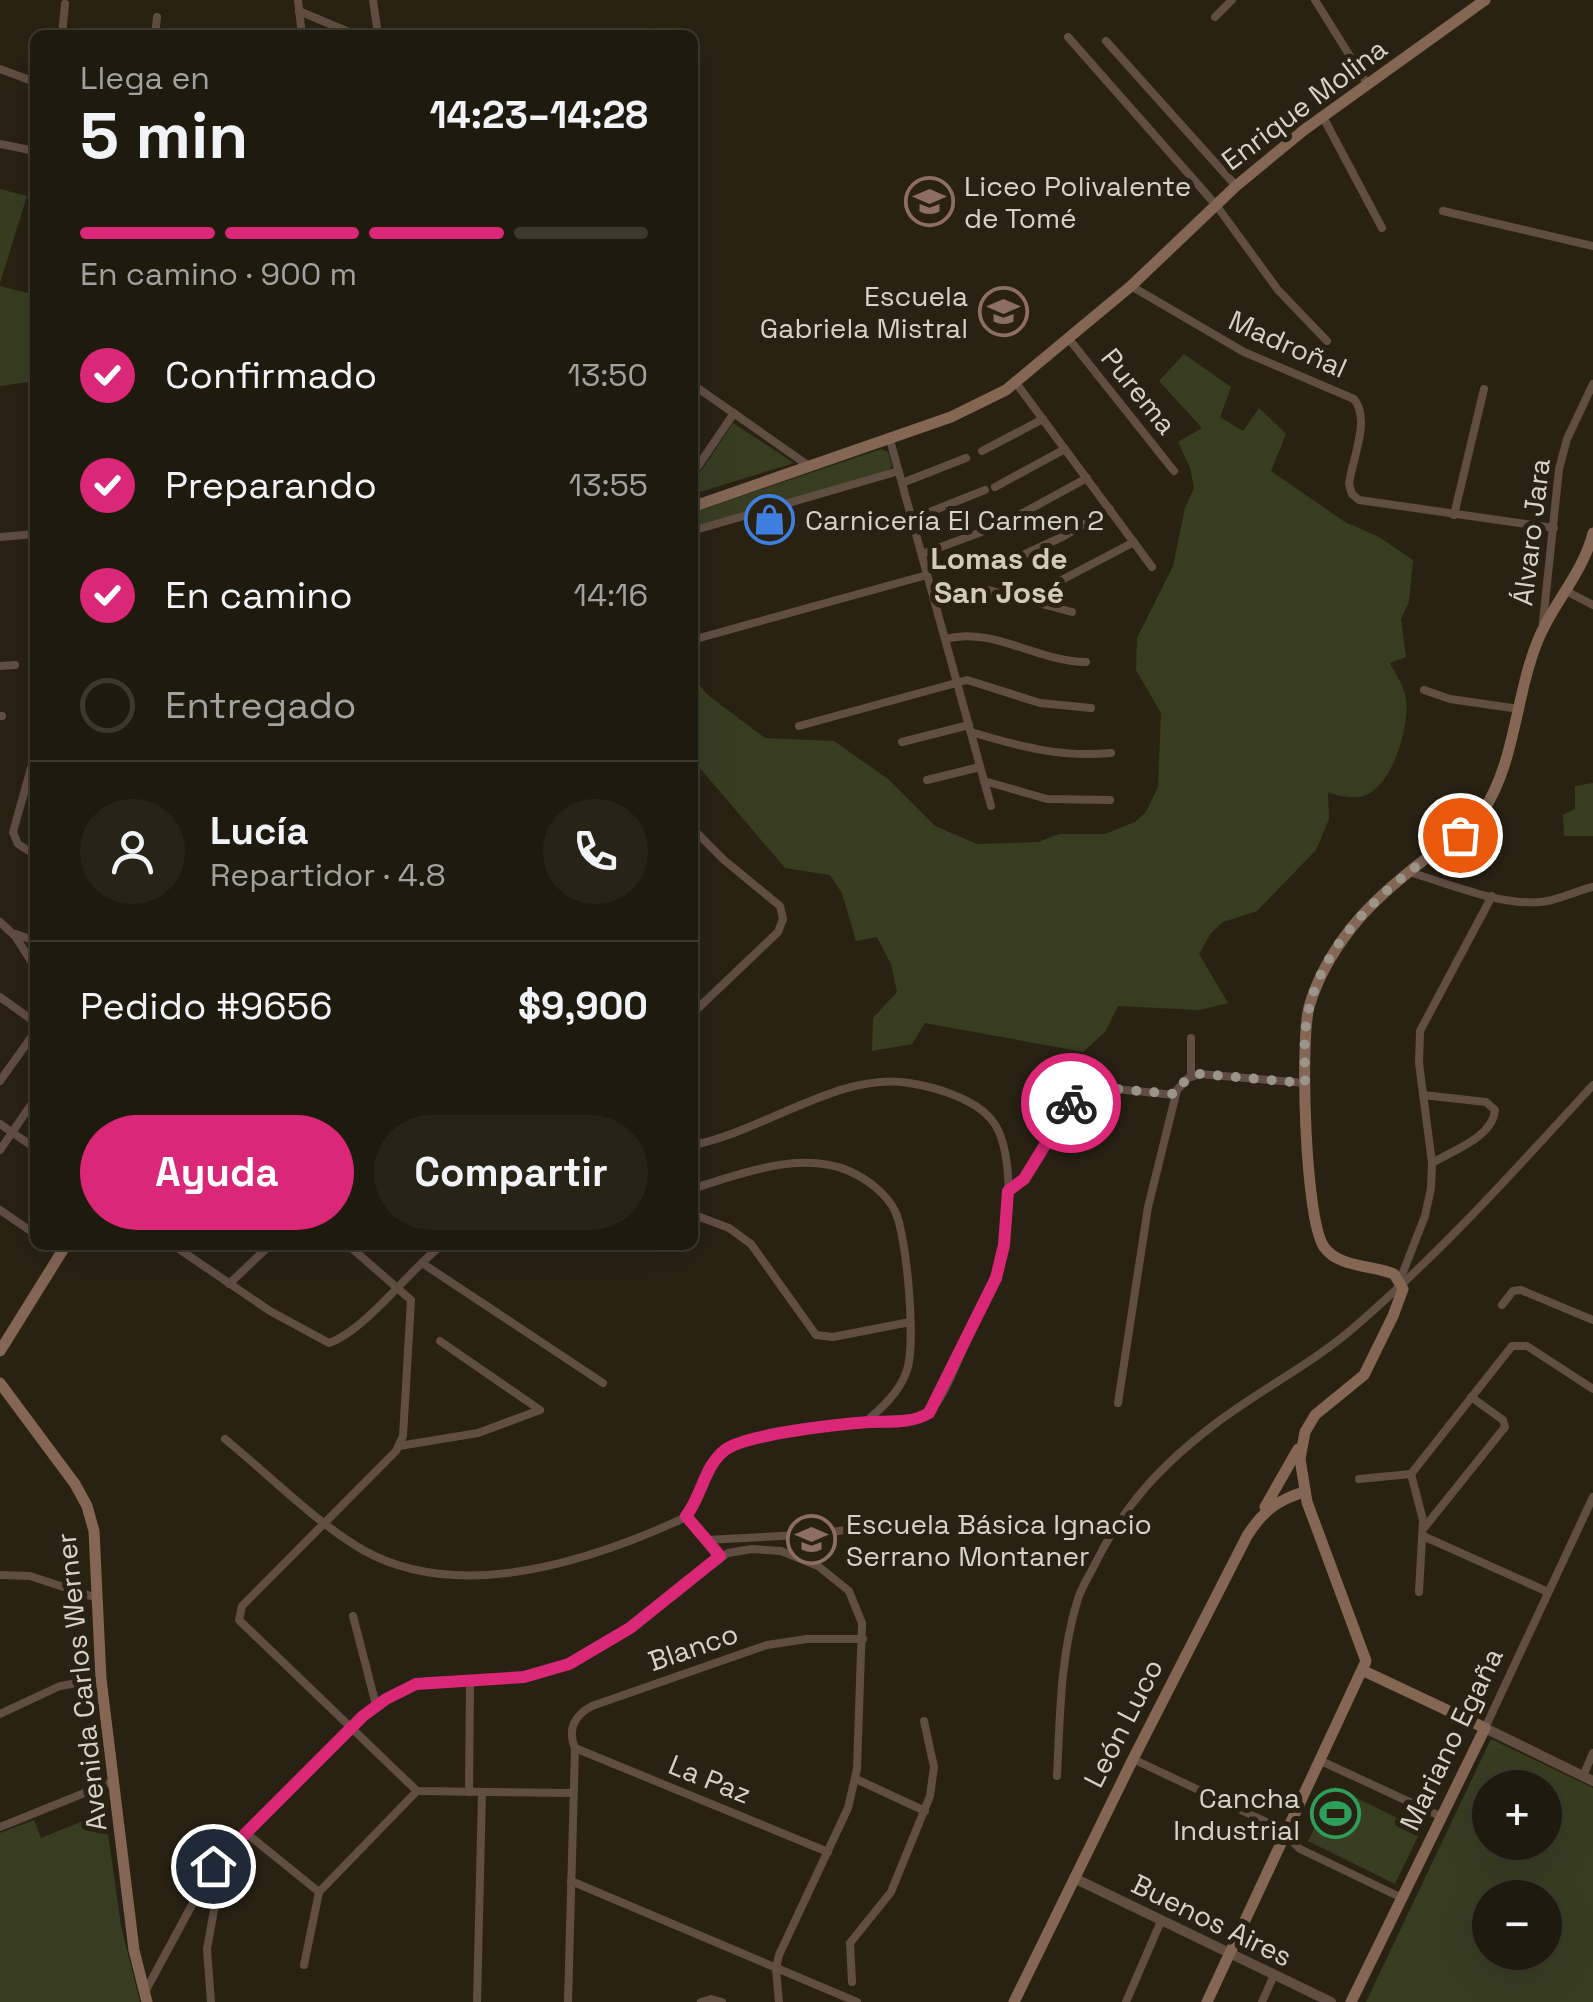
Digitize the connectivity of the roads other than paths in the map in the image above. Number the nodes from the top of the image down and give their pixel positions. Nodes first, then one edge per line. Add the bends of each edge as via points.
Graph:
1 (298, 0) edge
2 (372, 0) edge
3 (1232, 0) edge
4 (1315, 0) edge
5 (1486, 0) edge
6 (65, 4) dead end
7 (299, 10) junction
8 (156, 17) dead end
9 (1214, 17) dead end
10 (62, 30) edge
11 (155, 30) edge
12 (301, 30) edge
13 (345, 30) edge
14 (377, 30) edge
15 (1068, 37) dead end
16 (1106, 41) dead end
17 (0, 69) edge
18 (30, 80) edge
19 (1368, 85) junction
20 (1323, 117) junction
21 (0, 144) edge
22 (30, 151) edge
23 (1236, 186) junction
24 (1216, 205) junction
25 (1442, 210) dead end
26 (1382, 228) dead end
27 (1593, 246) edge
28 (1130, 286) junction
29 (1069, 339) junction
30 (1326, 341) dead end
31 (1016, 382) junction
32 (1593, 384) edge
33 (698, 388) edge
34 (1484, 389) dead end
35 (734, 414) junction
36 (1043, 419) junction
37 (890, 440) junction
38 (1066, 449) junction
39 (982, 451) dead end
40 (966, 458) dead end
41 (698, 466) edge
42 (809, 466) junction
43 (899, 471) junction
44 (1174, 471) dead end
45 (1087, 478) junction
46 (902, 483) junction
47 (995, 487) dead end
48 (984, 490) dead end
49 (698, 504) edge
50 (1110, 509) junction
51 (1022, 514) dead end
52 (1454, 514) junction
53 (912, 518) junction
54 (992, 528) dead end
55 (1554, 528) junction
56 (698, 529) edge
57 (30, 534) edge
58 (1593, 536) edge
59 (0, 537) edge
60 (1134, 542) junction
61 (922, 554) junction
62 (1010, 561) dead end
63 (1152, 567) dead end
64 (927, 575) junction
65 (1056, 583) dead end
66 (1566, 591) junction
67 (932, 592) junction
68 (1593, 605) edge
69 (1072, 612) dead end
70 (1542, 631) junction
71 (698, 638) edge
72 (945, 638) junction
73 (1086, 662) dead end
74 (15, 665) dead end
75 (0, 666) edge
76 (957, 682) junction
77 (1424, 690) dead end
78 (1091, 708) dead end
79 (1519, 709) junction
80 (799, 726) dead end
81 (970, 729) junction
82 (902, 742) dead end
83 (1111, 753) dead end
84 (980, 767) junction
85 (30, 774) edge
86 (927, 780) dead end
87 (984, 781) junction
88 (1110, 800) dead end
89 (991, 806) dead end
90 (698, 834) edge
91 (30, 850) edge
92 (1409, 872) junction
93 (1593, 887) edge
94 (1492, 896) junction
95 (0, 922) edge
96 (9, 930) junction
97 (30, 939) edge
98 (30, 960) edge
99 (0, 996) edge
100 (698, 1008) edge
101 (30, 1018) edge
102 (1192, 1038) dead end
103 (30, 1039) edge
104 (0, 1059) edge
105 (10, 1066) junction
106 (1191, 1077) junction
107 (0, 1081) edge
108 (1305, 1083) junction
109 (1593, 1085) edge
110 (1176, 1094) junction
111 (1423, 1095) junction
112 (30, 1106) edge
113 (0, 1124) edge
114 (12, 1132) junction
115 (698, 1143) edge
116 (30, 1145) edge
117 (0, 1150) edge
118 (1432, 1163) junction
119 (698, 1188) edge
120 (1008, 1191) junction
121 (0, 1210) edge
122 (698, 1216) edge
123 (30, 1231) edge
124 (59, 1250) edge
125 (180, 1250) edge
126 (265, 1250) edge
127 (354, 1250) edge
128 (436, 1250) edge
129 (422, 1263) junction
130 (1401, 1282) junction
131 (230, 1284) junction
132 (400, 1287) junction
133 (1502, 1305) dead end
134 (1593, 1320) edge
135 (910, 1322) junction
136 (440, 1340) dead end
137 (0, 1352) edge
138 (0, 1382) edge
139 (603, 1383) dead end
140 (1593, 1389) edge
141 (1471, 1397) junction
142 (1118, 1403) dead end
143 (864, 1422) junction
144 (225, 1439) dead end
145 (1302, 1441) junction
146 (399, 1446) junction
147 (1411, 1474) junction
148 (1358, 1479) dead end
149 (1304, 1492) junction
150 (1593, 1497) edge
151 (1261, 1514) junction
152 (686, 1516) junction
153 (897, 1522) dead end
154 (326, 1523) junction
155 (1424, 1532) junction
156 (736, 1538) junction
157 (706, 1540) junction
158 (737, 1550) junction
159 (720, 1556) junction
160 (0, 1575) edge
161 (1419, 1592) dead end
162 (1548, 1592) junction
163 (98, 1598) junction
164 (354, 1616) dead end
165 (863, 1639) junction
166 (1364, 1670) junction
167 (101, 1679) junction
168 (470, 1681) junction
169 (376, 1706) junction
170 (0, 1714) edge
171 (924, 1721) dead end
172 (351, 1728) junction
173 (1485, 1728) junction
174 (574, 1748) junction
175 (1593, 1752) edge
176 (1132, 1759) junction
177 (1322, 1761) junction
178 (1058, 1776) dead end
179 (856, 1779) junction
180 (1588, 1779) edge
181 (114, 1781) junction
182 (417, 1791) junction
183 (469, 1792) junction
184 (482, 1792) junction
185 (574, 1793) junction
186 (925, 1811) junction
187 (1442, 1817) junction
188 (0, 1827) edge
189 (246, 1833) junction
190 (1286, 1836) junction
191 (828, 1852) junction
192 (224, 1855) junction
193 (1074, 1878) junction
194 (571, 1881) junction
195 (319, 1892) junction
196 (1402, 1898) junction
197 (1161, 1921) junction
198 (1231, 1953) junction
199 (304, 1965) dead end
200 (776, 1973) junction
201 (1274, 1975) junction
202 (852, 1982) dead end
203 (145, 1998) edge
204 (1016, 2001) edge
205 (210, 2002) edge
206 (477, 2002) edge
207 (568, 2002) edge
208 (701, 2002) edge
209 (722, 2002) edge
210 (769, 2002) edge
211 (779, 2002) edge
212 (857, 2002) edge
213 (1126, 2002) edge
214 (1207, 2002) edge
215 (1262, 2002) edge
216 (1332, 2002) edge
217 (1351, 2002) edge

1 - 7 street
2 - 14 street
3 - 9 street
4 - 19 street
5 - 19 main road, Enrique Molina
6 - 10 street
7 - 12 street
7 - 13 street
8 - 11 street
15 - 24 street
16 - 23 street
17 - 18 street
19 - 20 main road, Enrique Molina
20 - 23 main road, Enrique Molina
20 - 26 street
21 - 22 street
23 - 24 main road, Enrique Molina
24 - 28 main road, Enrique Molina
24 - 30 street via 1278,290
25 - 27 street
28 - 29 main road, Enrique Molina
28 - 52 street, Madroñal via 1244,352 1354,399 1362,414 1349,484 1355,498
29 - 31 main road, Enrique Molina
29 - 44 street, Purema
31 - 36 street
31 - 37 main road, Enrique Molina via 968,410
32 - 55 street, Álvaro Jara via 1561,459
33 - 35 street
34 - 52 street
35 - 41 street
35 - 42 street
36 - 38 street
36 - 39 street
37 - 42 main road, Enrique Molina
37 - 43 street
38 - 45 street
38 - 47 street
40 - 46 street
42 - 49 main road, Enrique Molina
43 - 46 street
43 - 56 street
45 - 50 street
45 - 51 street
46 - 53 street
48 - 53 street
50 - 60 street
50 - 62 street
52 - 55 street, Madroñal
53 - 61 street
54 - 61 street
55 - 70 street, Álvaro Jara
57 - 59 street
58 - 66 main road
60 - 63 street
60 - 65 street
61 - 64 street
64 - 67 street
64 - 71 street
66 - 68 street
66 - 70 main road
67 - 69 street via 982,588
67 - 72 street
70 - 79 main road
72 - 73 street via 976,636
72 - 76 street
74 - 75 street
76 - 78 street
76 - 80 street
76 - 81 street
77 - 79 street
79 - 92 main road via 1482,812
81 - 82 street
81 - 83 street via 1052,753
81 - 84 street
84 - 86 street
84 - 87 street
85 - 91 street via 14,836
87 - 88 street via 1047,799
87 - 89 street
90 - 100 street via 772,898 783,918 778,932
92 - 94 street
92 - 108 main road via 1352,927 1320,980 1306,1024
93 - 94 street via 1540,902
94 - 111 street via 1422,1024
95 - 96 street
96 - 97 street
96 - 98 street
99 - 101 street
102 - 106 street
103 - 105 street
104 - 105 street
105 - 107 street
106 - 108 street
106 - 110 street
108 - 130 main road via 1323,1245 1335,1257 1390,1272
109 - 130 street via 1461,1230
110 - 120 street via 1082,1090 1022,1183
110 - 142 street via 1148,1208
111 - 118 street
111 - 118 street via 1486,1102 1494,1110 1484,1131
112 - 114 street
113 - 114 street
114 - 116 street
114 - 117 street
115 - 120 street via 859,1086 912,1083 969,1103 991,1119 1002,1141
118 - 130 street via 1428,1207
119 - 135 street via 794,1165 833,1166 865,1179 898,1217
120 - 143 street via 996,1278 935,1406 913,1420
121 - 123 street
122 - 135 street via 752,1244 819,1336
124 - 137 main road
125 - 131 street
126 - 131 street
127 - 132 street
128 - 129 street
129 - 132 street
129 - 139 street
130 - 145 main road, León Luco via 1397,1308 1364,1375 1321,1408
130 - 178 street via 1330,1346 1180,1452 1126,1508 1077,1599 1066,1654
131 - 132 street via 329,1342
132 - 146 street via 412,1303
133 - 134 street via 1517,1289
135 - 143 street via 903,1380
136 - 146 street via 540,1410 478,1433
138 - 163 main road, Avenida Carlos Werner via 87,1506
140 - 141 street via 1517,1345
141 - 147 street
141 - 155 street via 1505,1427
143 - 152 street via 730,1447 713,1464
144 - 154 street
145 - 149 main road
145 - 151 main road, León Luco
146 - 154 street
147 - 148 street
147 - 155 street
149 - 151 main road
149 - 166 main road via 1364,1651
150 - 162 street, Mariano Egaña
151 - 176 main road, León Luco
152 - 154 street via 570,1562 468,1574 386,1560
152 - 157 street
153 - 156 street
154 - 172 street via 238,1615
155 - 161 street
155 - 162 street
156 - 157 street
156 - 158 street
157 - 159 street
158 - 159 street
158 - 165 street via 789,1553 833,1576 856,1602
159 - 168 street via 586,1655 532,1676
160 - 163 street via 30,1576
162 - 173 street, Mariano Egaña
163 - 167 main road, Avenida Carlos Werner
164 - 169 street
165 - 174 street, Blanco via 767,1645 592,1706 573,1723
165 - 179 street
166 - 173 main road
166 - 177 main road
167 - 170 street via 68,1684
167 - 181 main road, Avenida Carlos Werner
168 - 169 street via 416,1684
168 - 183 street
169 - 172 street
171 - 186 street via 934,1775
172 - 182 street
172 - 189 street
173 - 180 street
173 - 187 main road, Mariano Egaña
174 - 185 street
174 - 191 street, La Paz
175 - 180 street
176 - 190 street
176 - 193 main road, León Luco
177 - 187 street
177 - 190 main road
179 - 186 street
179 - 191 street
181 - 188 street
181 - 203 main road, Avenida Carlos Werner
182 - 183 street
182 - 195 street
183 - 184 street
184 - 185 street
184 - 206 street
185 - 194 street
186 - 202 street via 891,1892 850,1943
187 - 196 main road, Mariano Egaña
189 - 192 street
189 - 195 street
190 - 196 street
190 - 198 main road
191 - 200 street via 780,1951
192 - 203 street via 206,1876
192 - 205 street via 207,1949
193 - 197 street, Buenos Aires
193 - 204 main road, León Luco
194 - 200 street
194 - 207 street
195 - 199 street
196 - 217 main road, Mariano Egaña
197 - 198 street, Buenos Aires
197 - 213 street
198 - 201 street, Buenos Aires
198 - 214 main road
200 - 210 street
200 - 211 street
200 - 212 street
201 - 215 street
201 - 216 street, Buenos Aires
208 - 209 street

